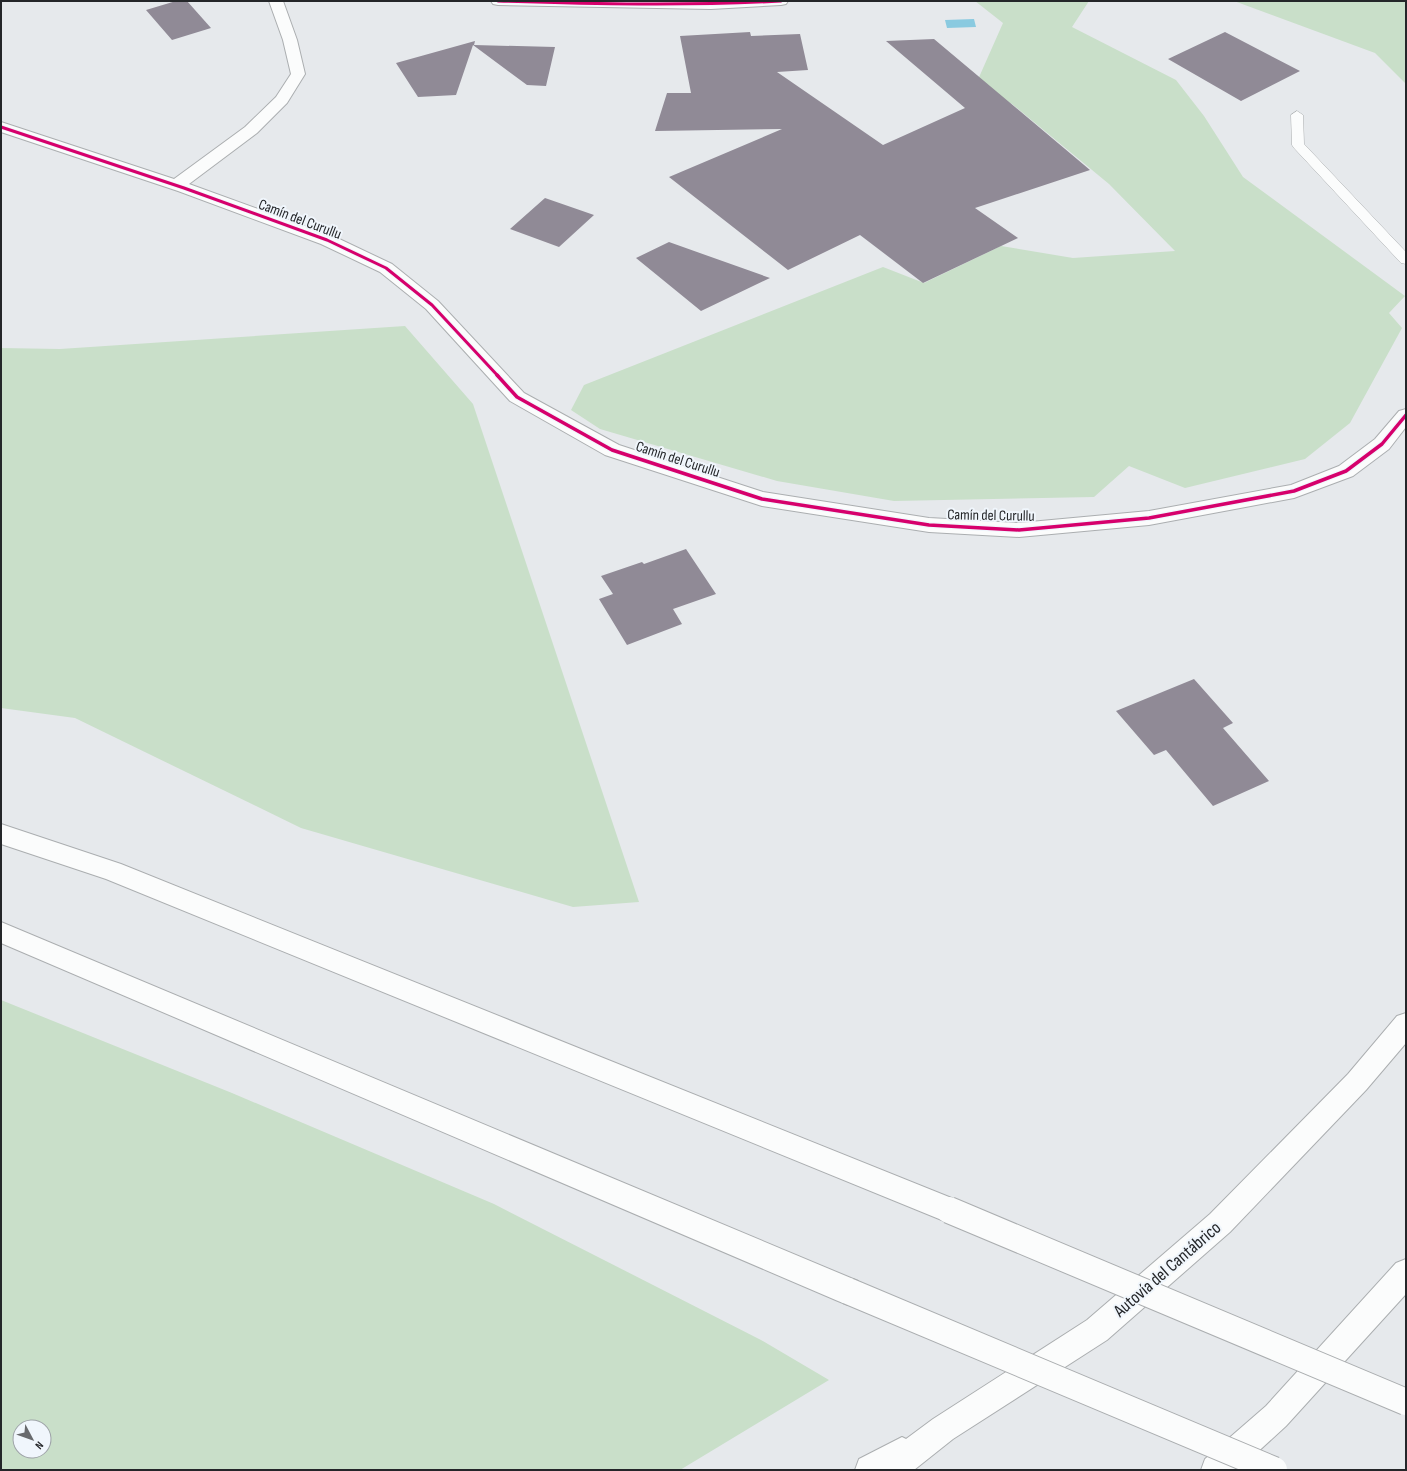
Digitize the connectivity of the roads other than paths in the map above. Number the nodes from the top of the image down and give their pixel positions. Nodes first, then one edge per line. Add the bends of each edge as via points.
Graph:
1 (276, 1) edge
2 (498, 1) edge
3 (781, 1) edge
4 (1297, 115) dead end
5 (1, 127) edge
6 (176, 186) junction
7 (1406, 260) edge
8 (1406, 415) edge
9 (1, 834) edge
10 (1, 932) edge
11 (1406, 1024) edge
12 (1406, 1273) edge
13 (1406, 1402) edge
14 (943, 1429) junction
15 (870, 1470) edge
16 (890, 1470) edge
17 (1216, 1470) edge
18 (1274, 1470) edge

1 - 6 main road via 290,40 298,74 282,100 251,130
2 - 3 main road via 647,5
4 - 7 lane via 1298,145
5 - 6 main road, Camín del Curullu
6 - 8 main road, Camín del Curullu via 328,240 386,268 432,304 517,397 612,450 762,499 929,525 996,529 1019,530 1148,518 1294,492 1346,471 1382,444
9 - 13 main road, bridge via 113,871 949,1210
10 - 18 main road, bridge
11 - 14 main road, Autovía del Cantábrico via 1357,1082 1214,1229 1097,1330
12 - 17 main road via 1276,1416
14 - 15 main road
14 - 16 main road, Autovía del Cantábrico

